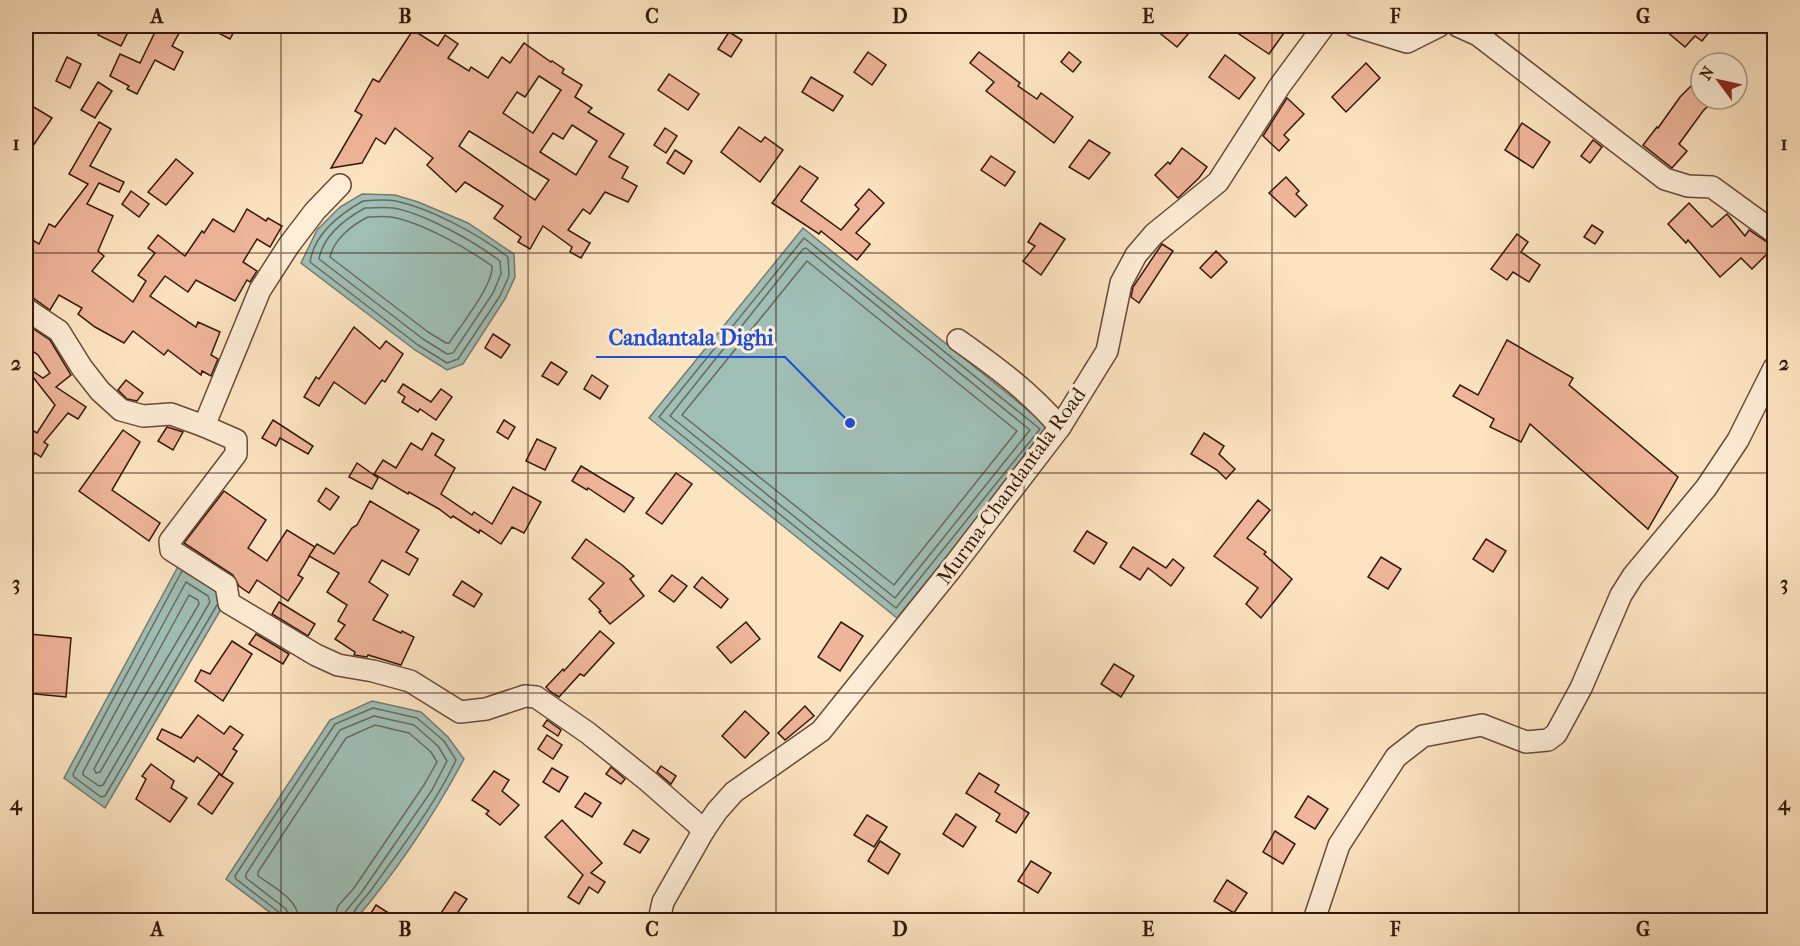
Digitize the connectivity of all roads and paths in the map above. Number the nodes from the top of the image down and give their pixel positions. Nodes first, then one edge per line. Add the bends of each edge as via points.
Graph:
1 (1324, 26) edge
2 (1355, 26) edge
3 (1439, 26) edge
4 (1458, 26) edge
5 (340, 185) dead end
6 (1774, 232) edge
7 (26, 309) edge
8 (958, 340) dead end
9 (1774, 368) edge
10 (204, 426) junction
11 (1059, 427) junction
12 (704, 830) junction
13 (659, 921) edge
14 (1314, 921) edge

1 - 11 street, Murma-Chandantala Road via 1218,182 1161,227 1136,255 1121,283 1107,351
2 - 3 street via 1407,42
4 - 6 street via 1478,35 1665,179 1688,186 1712,187
5 - 10 street via 295,236 260,290
7 - 10 street via 59,331 100,391 121,410 143,416 171,414
8 - 11 street via 1010,377
9 - 14 street via 1738,440 1706,488 1621,595 1581,688 1556,734 1548,740 1526,742 1482,725 1423,736 1396,757 1339,844
10 - 12 street via 236,440 236,454 170,541 171,550 226,585 229,603 316,655 338,665 410,681 460,712 486,709 525,696 536,697 648,780
11 - 12 street, Murma-Chandantala Road via 821,731 734,792
12 - 13 street, Murma-Chandantala Road via 663,902

